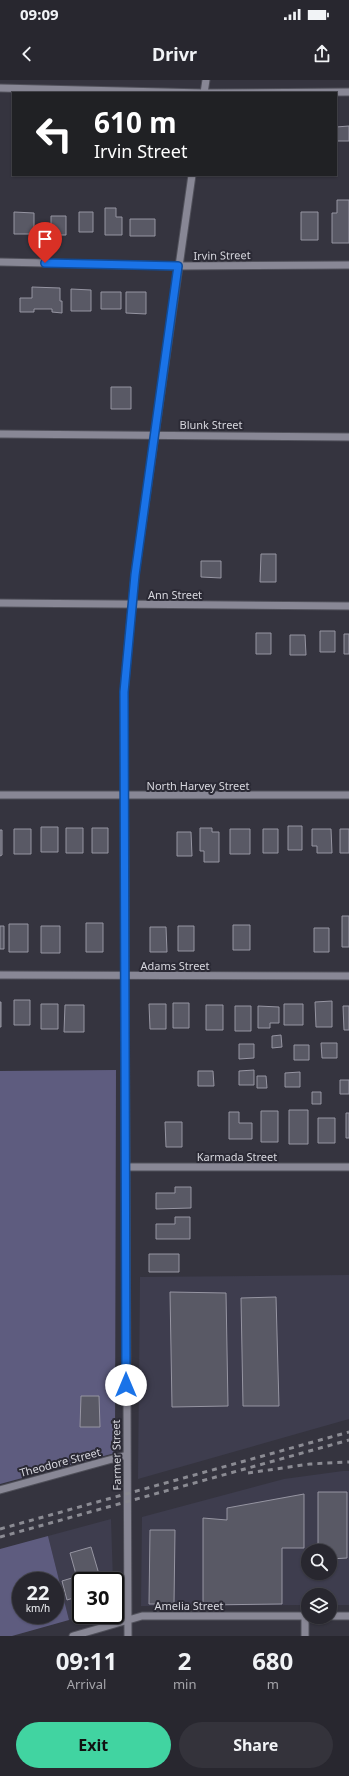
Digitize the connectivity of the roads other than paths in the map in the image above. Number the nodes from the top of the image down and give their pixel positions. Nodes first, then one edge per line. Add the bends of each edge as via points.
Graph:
1 (206, 80) edge
2 (0, 88) edge
3 (163, 92) edge
4 (204, 92) edge
5 (337, 92) edge
6 (349, 92) edge
7 (192, 176) edge
8 (0, 262) edge
9 (349, 265) edge
10 (178, 266) junction
11 (0, 434) edge
12 (155, 435) junction
13 (349, 436) edge
14 (0, 604) edge
15 (132, 605) junction
16 (349, 606) edge
17 (0, 795) edge
18 (349, 795) edge
19 (125, 796) junction
20 (0, 975) edge
21 (125, 975) junction
22 (349, 976) edge
23 (126, 1167) junction
24 (349, 1167) edge
25 (127, 1455) junction
26 (0, 1490) edge
27 (301, 1616) edge
28 (337, 1616) edge
29 (349, 1616) edge
30 (128, 1620) junction
31 (306, 1624) edge
32 (73, 1636) edge
33 (128, 1636) edge
34 (305, 1636) edge

1 - 4 street
2 - 3 street
5 - 6 street
7 - 10 street, Farmer Street
8 - 10 street, Irvin Street
9 - 10 street, Irvin Street
10 - 12 street, Farmer Street
11 - 12 street, Blunk Street
12 - 13 street, Blunk Street
12 - 15 street, Farmer Street
14 - 15 street, Ann Street
15 - 16 street, Ann Street
15 - 19 street, Farmer Street via 124,710
17 - 19 street, North Harvey Street
18 - 19 street, North Harvey Street
19 - 21 street, Farmer Street
20 - 21 street, Adams Street
21 - 22 street, Adams Street
21 - 23 street, Farmer Street
23 - 24 street, Karmada Street
23 - 25 street, Farmer Street
25 - 26 street, Theodore Street
25 - 30 street, Farmer Street
27 - 30 street, Amelia Street via 142,1616
28 - 29 street
30 - 32 street, Amelia Street
30 - 33 street, Farmer Street
31 - 34 street

